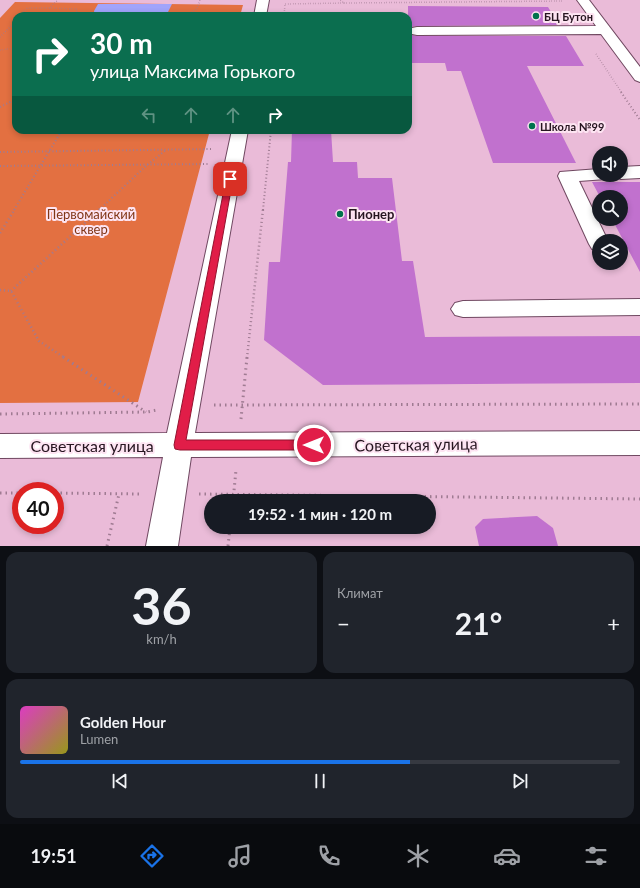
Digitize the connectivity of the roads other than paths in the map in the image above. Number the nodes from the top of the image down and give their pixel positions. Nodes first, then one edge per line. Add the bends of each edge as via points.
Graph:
1 (263, 0) edge
2 (584, 1) edge
3 (261, 12) edge
4 (606, 30) junction
5 (418, 31) dead end
6 (640, 76) edge
7 (236, 148) edge
8 (640, 172) edge
9 (628, 173) edge
10 (592, 174) edge
11 (594, 234) edge
12 (640, 307) edge
13 (463, 309) dead end
14 (640, 443) edge
15 (180, 445) junction
16 (0, 446) edge
17 (162, 546) edge

1 - 3 street
2 - 4 street
4 - 5 street
4 - 6 street
7 - 15 street
8 - 9 street
10 - 11 street via 567,176
12 - 13 street
14 - 15 street, Советская улица
15 - 16 street, Советская улица
15 - 17 street

